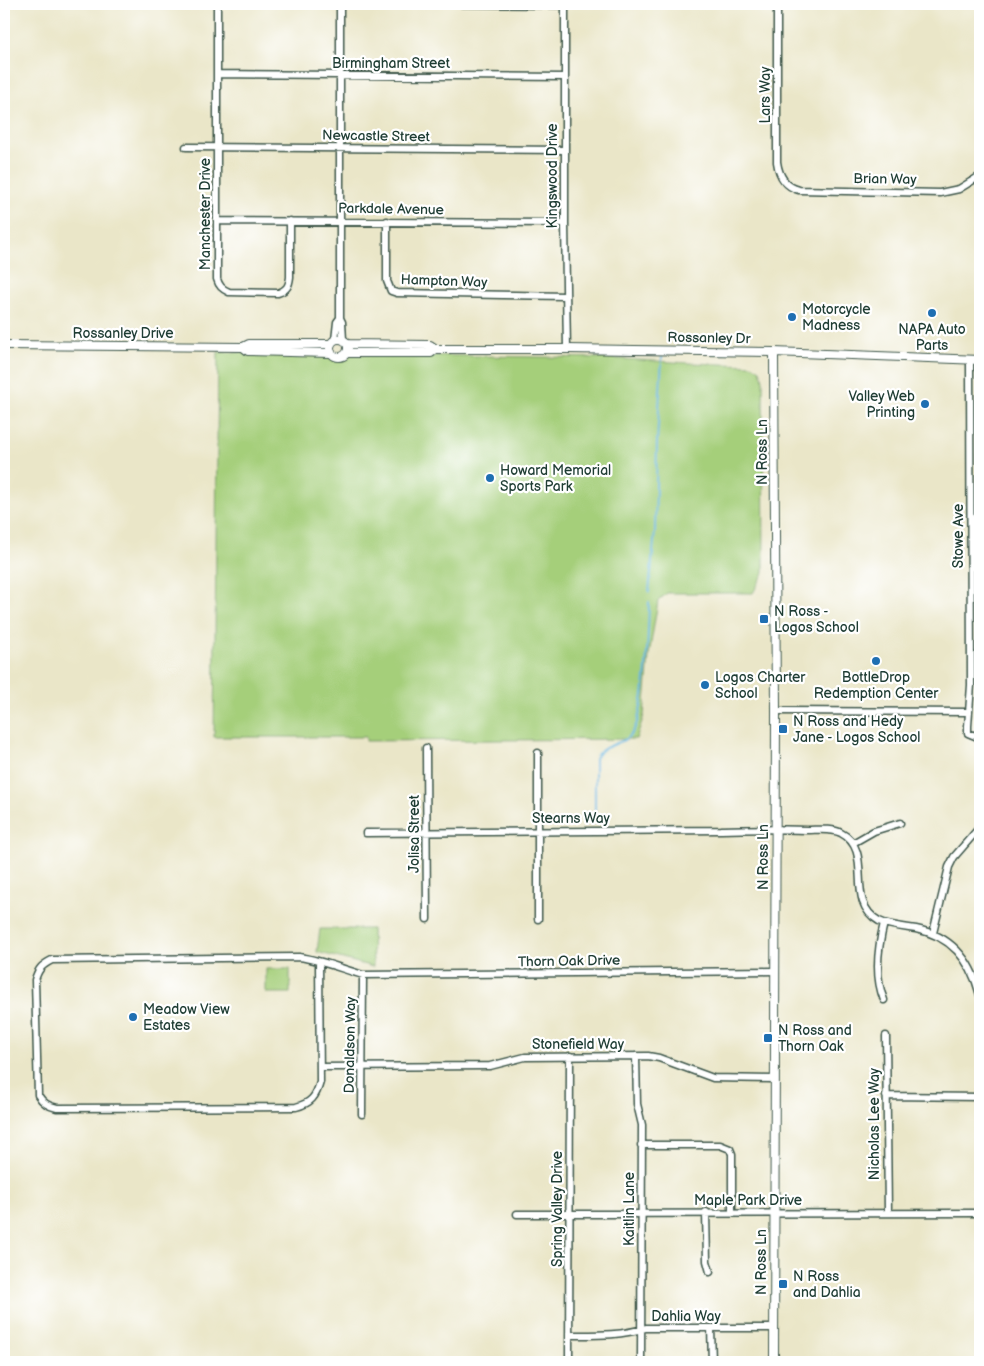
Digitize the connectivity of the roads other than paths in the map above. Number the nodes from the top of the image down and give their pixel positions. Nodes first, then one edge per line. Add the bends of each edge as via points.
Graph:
1 (217, 4) edge
2 (340, 4) edge
3 (462, 4) edge
4 (565, 4) edge
5 (777, 4) edge
6 (218, 74) junction
7 (340, 75) junction
8 (565, 77) junction
9 (186, 147) dead end
10 (218, 147) junction
11 (340, 148) junction
12 (564, 150) junction
13 (980, 176) edge
14 (787, 183) joint
15 (218, 221) junction
16 (290, 221) junction
17 (340, 221) junction
18 (387, 222) junction
19 (565, 223) junction
20 (565, 296) junction
21 (4, 345) edge
22 (339, 346) junction
23 (567, 348) junction
24 (436, 349) joint
25 (774, 352) junction
26 (970, 360) junction
27 (980, 360) edge
28 (971, 519) junction
29 (980, 519) edge
30 (776, 711) junction
31 (969, 712) junction
32 (980, 738) edge
33 (426, 748) dead end
34 (538, 753) dead end
35 (900, 823) dead end
36 (980, 827) edge
37 (775, 829) junction
38 (538, 831) junction
39 (426, 832) junction
40 (366, 833) dead end
41 (853, 843) junction
42 (427, 919) dead end
43 (538, 919) dead end
44 (884, 923) junction
45 (933, 933) junction
46 (320, 962) junction
47 (774, 971) junction
48 (363, 975) junction
49 (978, 976) edge
50 (980, 995) edge
51 (884, 1000) dead end
52 (886, 1036) dead end
53 (570, 1056) junction
54 (636, 1056) junction
55 (362, 1066) junction
56 (320, 1067) junction
57 (774, 1079) junction
58 (886, 1096) junction
59 (980, 1096) edge
60 (362, 1114) dead end
61 (642, 1145) junction
62 (706, 1212) junction
63 (732, 1212) junction
64 (774, 1212) junction
65 (888, 1212) junction
66 (569, 1213) junction
67 (642, 1213) junction
68 (980, 1213) edge
69 (517, 1214) dead end
70 (710, 1272) dead end
71 (711, 1328) junction
72 (774, 1328) junction
73 (642, 1329) junction
74 (569, 1335) junction
75 (569, 1362) edge
76 (641, 1362) edge
77 (712, 1362) edge
78 (774, 1362) edge

1 - 6 street, Manchester Drive
2 - 7 street
3 - 4 street
4 - 8 street, Kingswood Drive
5 - 14 street, Lars Way via 778,162 780,175
6 - 7 street, Birmingham Street
6 - 10 street, Manchester Drive
7 - 8 street, Birmingham Street
7 - 11 street
8 - 12 street, Kingswood Drive
9 - 10 street, Newcastle Street
10 - 11 street, Newcastle Street
10 - 15 street, Manchester Drive
11 - 12 street, Newcastle Street
11 - 17 street
12 - 19 street, Kingswood Drive
13 - 14 street, Brian Way via 959,190 940,193 799,190
15 - 16 street, Parkdale Avenue
15 - 16 street, Manchester Drive via 217,279 223,290 278,293 289,285
16 - 17 street, Parkdale Avenue
17 - 18 street, Parkdale Avenue
17 - 22 street via 342,322
18 - 19 street, Parkdale Avenue
18 - 20 street, Hampton Way via 387,281 391,291
19 - 20 street, Kingswood Drive
20 - 23 street, Kingswood Drive
21 - 22 main road, Rossanley Drive
22 - 24 main road, Rossanley Drive via 431,353
23 - 24 main road, Rossanley Dr
23 - 25 main road, Rossanley Dr
25 - 26 main road, Rossanley Dr
25 - 30 main road, N Ross Ln
26 - 27 main road, Rossanley Dr
26 - 28 street, Stowe Ave
28 - 29 street
28 - 31 street, Stowe Ave
30 - 31 street
30 - 37 main road, N Ross Ln
31 - 32 street, Stowe Ave via 968,733
33 - 39 street, Jolisa Street
34 - 38 street
35 - 41 street via 874,831
36 - 45 street via 954,857 949,868
37 - 38 street, Stearns Way
37 - 41 street, Stearns Way via 836,831
37 - 47 main road, N Ross Ln
38 - 39 street, Stearns Way
38 - 43 street
39 - 40 street, Stearns Way
39 - 42 street, Jolisa Street
41 - 44 street via 860,862 859,883 863,902 872,915
44 - 45 street
44 - 51 street via 878,959
45 - 49 street via 960,954
46 - 48 street, Thorn Oak Drive
46 - 56 street
46 - 56 street, Thorn Oak Drive via 299,957 59,959 43,965 35,980 36,1088 42,1102 49,1106 296,1107 314,1099 320,1082
47 - 48 street, Thorn Oak Drive
47 - 57 main road, N Ross Ln
48 - 55 street, Donaldson Way
49 - 50 street
52 - 58 street, Nicholas Lee Way
53 - 54 street, Stonefield Way
53 - 55 street, Stonefield Way via 524,1056 490,1066
53 - 66 street, Spring Valley Drive
54 - 57 street, Stonefield Way via 659,1058 713,1078
54 - 61 street, Kaitlin Lane
55 - 56 street, Stonefield Way
55 - 60 street, Donaldson Way
57 - 64 main road, N Ross Ln
58 - 59 street
58 - 65 street, Nicholas Lee Way
61 - 63 street via 720,1145 730,1149
61 - 67 street, Kaitlin Lane
62 - 63 street, Maple Park Drive
62 - 67 street, Maple Park Drive
62 - 70 street
63 - 64 street, Maple Park Drive
64 - 65 street, Maple Park Drive
64 - 72 main road, N Ross Ln
65 - 68 street, Maple Park Drive
66 - 67 street, Maple Park Drive
66 - 69 street, Maple Park Drive
66 - 74 street, Spring Valley Drive
67 - 73 street, Kaitlin Lane
71 - 72 street, Dahlia Way
71 - 73 street, Dahlia Way
71 - 77 street
72 - 78 main road, N Ross Ln
73 - 74 street, Dahlia Way via 617,1335
73 - 76 street, Kaitlin Lane
74 - 75 street, Spring Valley Drive

